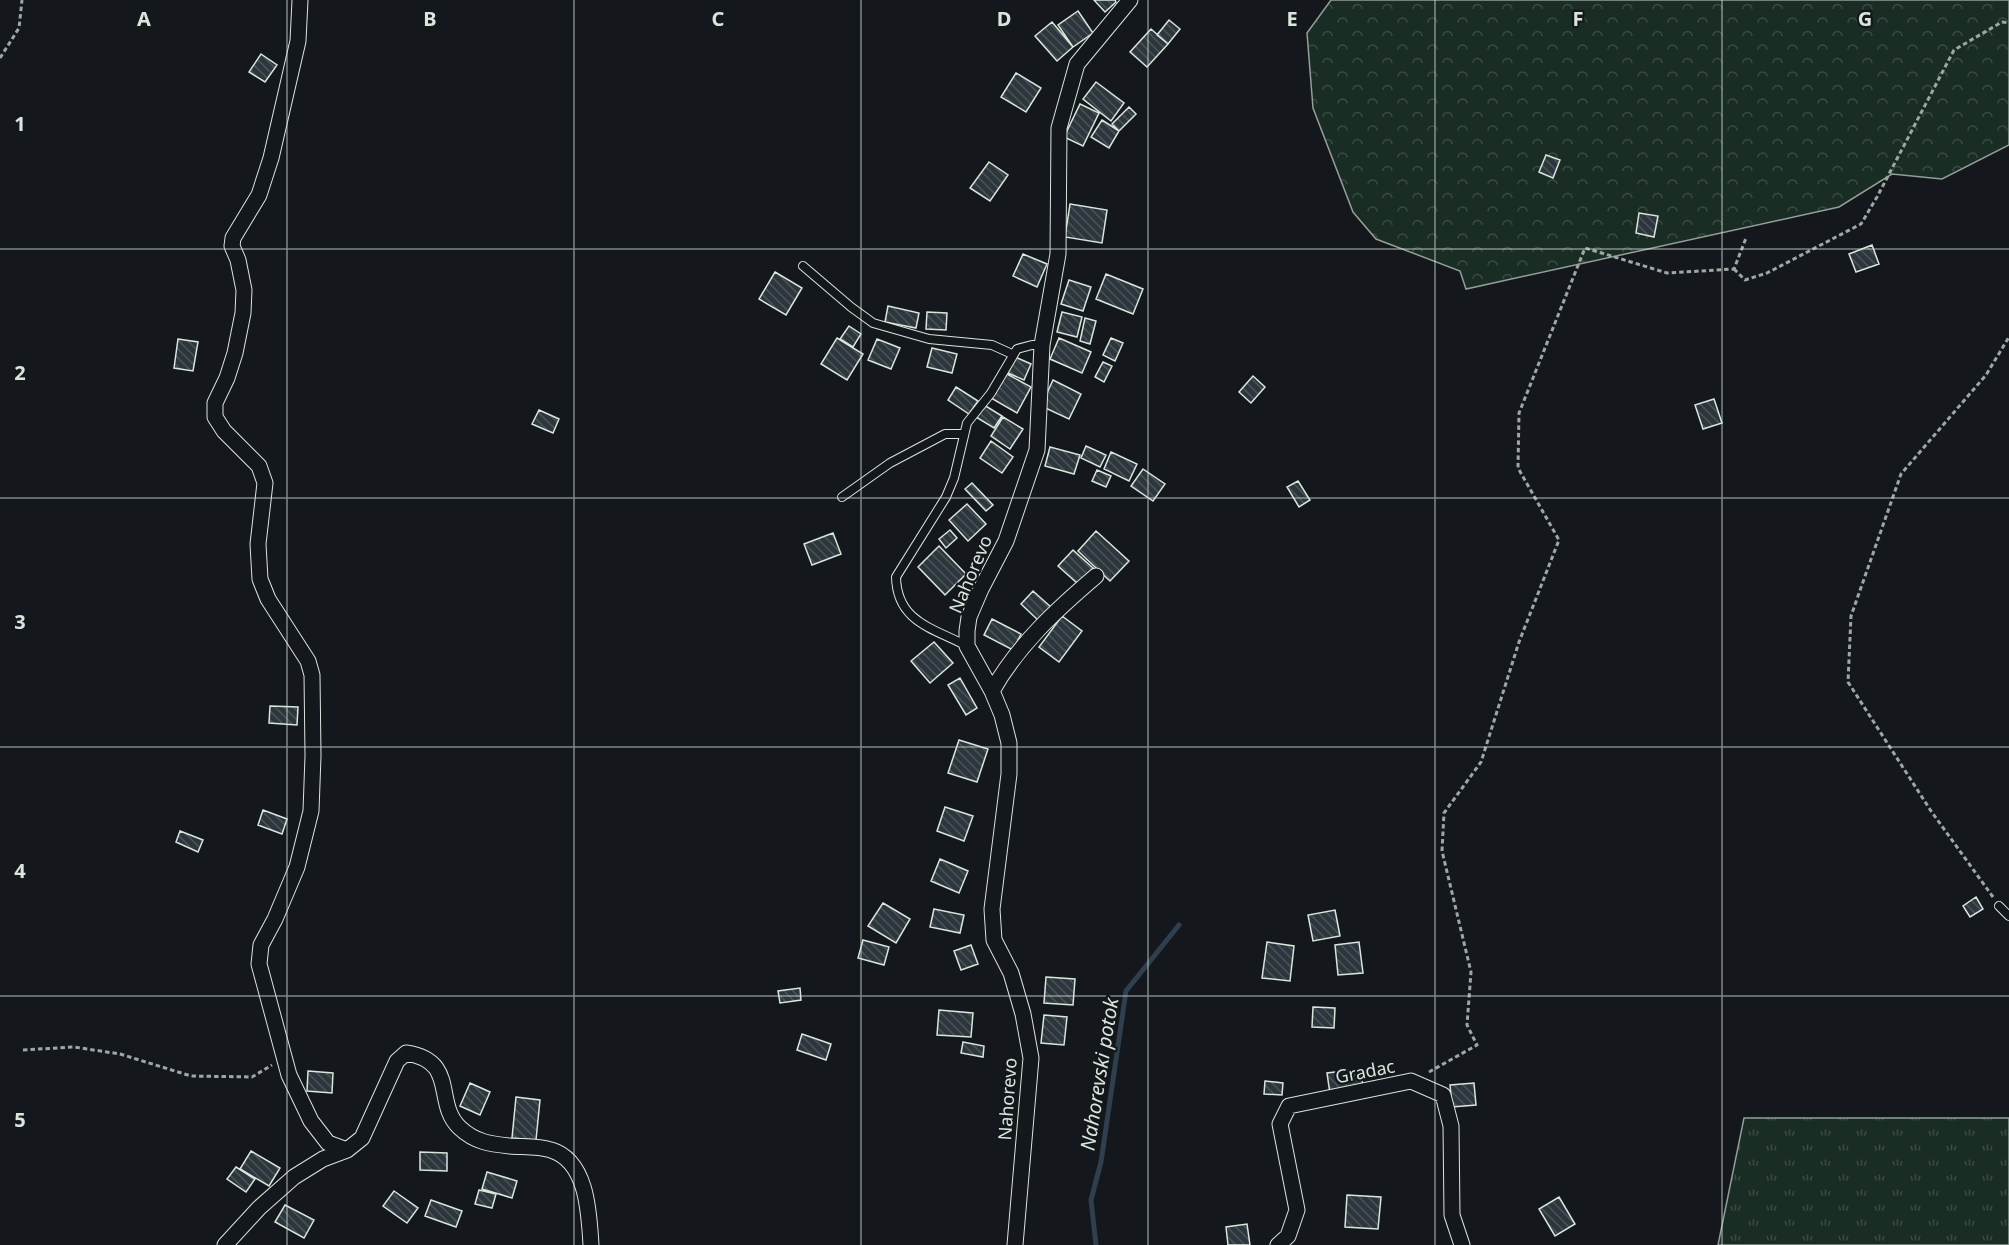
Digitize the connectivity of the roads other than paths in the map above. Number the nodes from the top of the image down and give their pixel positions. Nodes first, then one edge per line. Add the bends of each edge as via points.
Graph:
1 (300, 0) edge
2 (1130, 0) edge
3 (803, 266) dead end
4 (1042, 345) junction
5 (1012, 354) junction
6 (963, 435) junction
7 (842, 497) dead end
8 (1096, 576) dead end
9 (967, 646) junction
10 (992, 691) junction
11 (1999, 906) road end
12 (2009, 916) edge
13 (347, 1150) junction
14 (225, 1245) edge
15 (591, 1245) edge
16 (1015, 1245) edge
17 (1278, 1245) edge
18 (1462, 1245) edge

1 - 13 street via 298,41 271,158 259,195 233,238 244,290 243,313 236,353 215,403 215,417 259,466 265,483 258,544 261,579 268,599 309,661 312,675 310,811 297,867 261,945 259,964 289,1075 311,1121 327,1143
2 - 4 street, Nahorevo via 1077,64 1059,128 1058,254
3 - 5 lane via 873,323 929,339 993,345
4 - 5 lane via 1024,346
4 - 9 street, Nahorevo via 1037,450 1006,541 969,617
5 - 6 lane
6 - 7 lane via 945,434 890,464
6 - 9 lane via 946,497 896,577 896,592 911,617
8 - 10 street via 1027,640
9 - 10 street, Nahorevo
10 - 16 street, Nahorevo via 1009,742 1009,774 992,909 994,940 1011,973 1031,1058
11 - 12 lane
13 - 14 street via 294,1177
13 - 15 street via 362,1138 397,1060 406,1053 417,1054 430,1060 440,1074 449,1113 470,1137 486,1144 552,1150 566,1159 581,1178 589,1209
17 - 18 street, Gradac via 1288,1236 1297,1210 1280,1124 1289,1106 1411,1082 1443,1095 1451,1126 1452,1215

